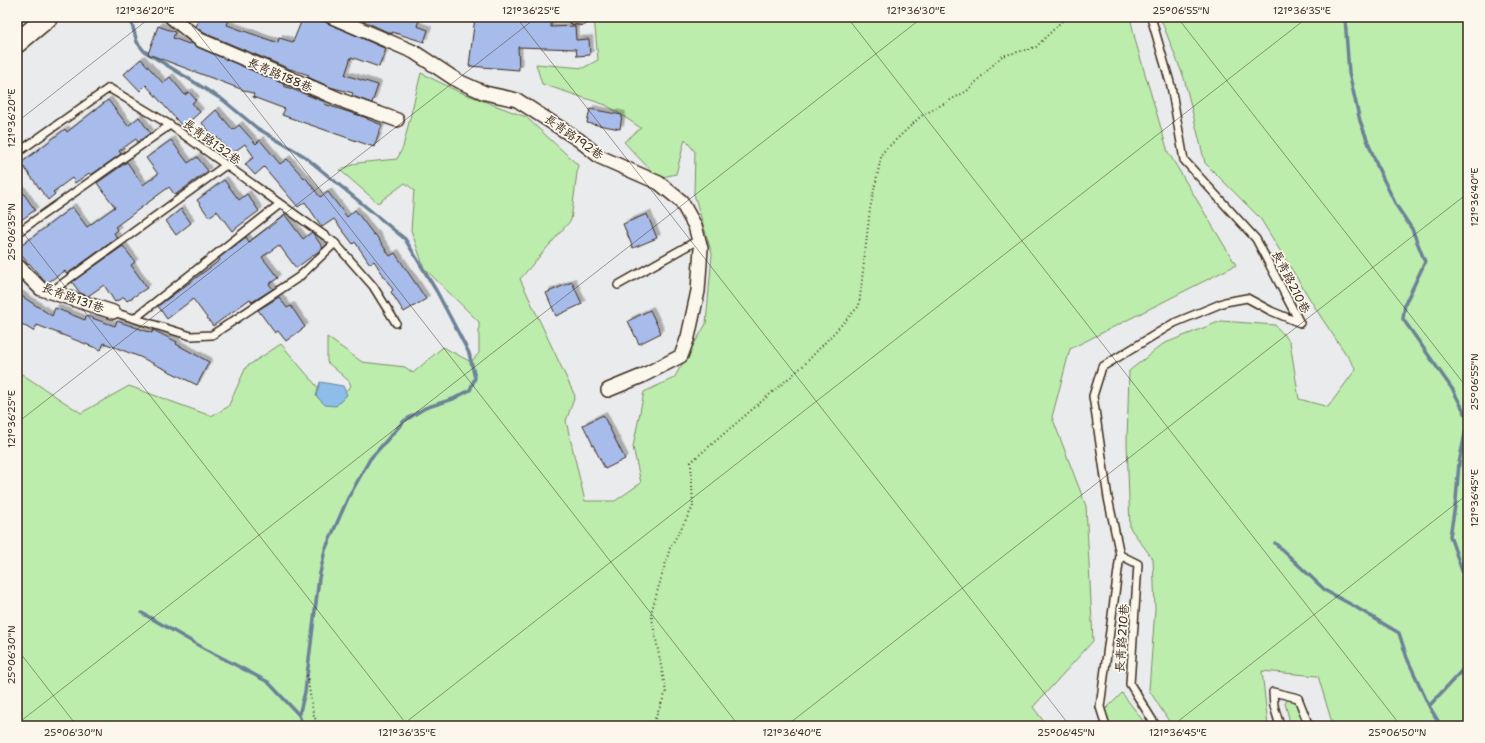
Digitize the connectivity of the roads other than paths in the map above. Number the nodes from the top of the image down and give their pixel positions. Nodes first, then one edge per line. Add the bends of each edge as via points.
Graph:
1 (48, 17) edge
2 (171, 17) edge
3 (332, 17) edge
4 (1151, 17) edge
5 (17, 43) edge
6 (397, 120) dead end
7 (170, 125) junction
8 (17, 153) edge
9 (226, 165) junction
10 (280, 204) junction
11 (17, 233) edge
12 (698, 240) junction
13 (335, 243) junction
14 (17, 265) edge
15 (618, 285) dead end
16 (52, 291) junction
17 (113, 312) joint
18 (135, 318) junction
19 (396, 323) dead end
20 (608, 390) dead end
21 (1120, 555) junction
22 (1106, 726) edge
23 (1156, 726) edge
24 (1280, 726) edge
25 (1309, 726) edge

1 - 5 street
2 - 6 street, 長青路188巷 via 200,40 320,92
3 - 12 street, 長青路192巷 via 414,52 458,81 485,94 517,100 573,136 600,157 659,183 681,201 695,226
4 - 21 lane, 長青路210巷 via 1171,86 1184,160 1256,238 1300,323 1247,298 1225,302 1174,323 1102,367 1093,396 1108,498
7 - 8 lane via 109,88
7 - 9 lane, 長青路132巷
7 - 11 lane, 長青路132巷
9 - 10 lane, 長青路132巷
9 - 16 lane
10 - 13 lane, 長青路132巷
10 - 18 lane
12 - 15 lane
12 - 20 street, 長青路192巷 via 698,291 681,356
13 - 18 lane via 299,277 212,335 192,336
13 - 19 lane, 長青路132巷 via 374,286
14 - 16 street, 長青路131巷 via 41,289
16 - 17 street, 長青路131巷
17 - 18 lane
21 - 22 lane, 長青路210巷 via 1100,707
21 - 23 lane, 長青路210巷 via 1138,564 1130,684
24 - 25 lane via 1273,692 1298,698

